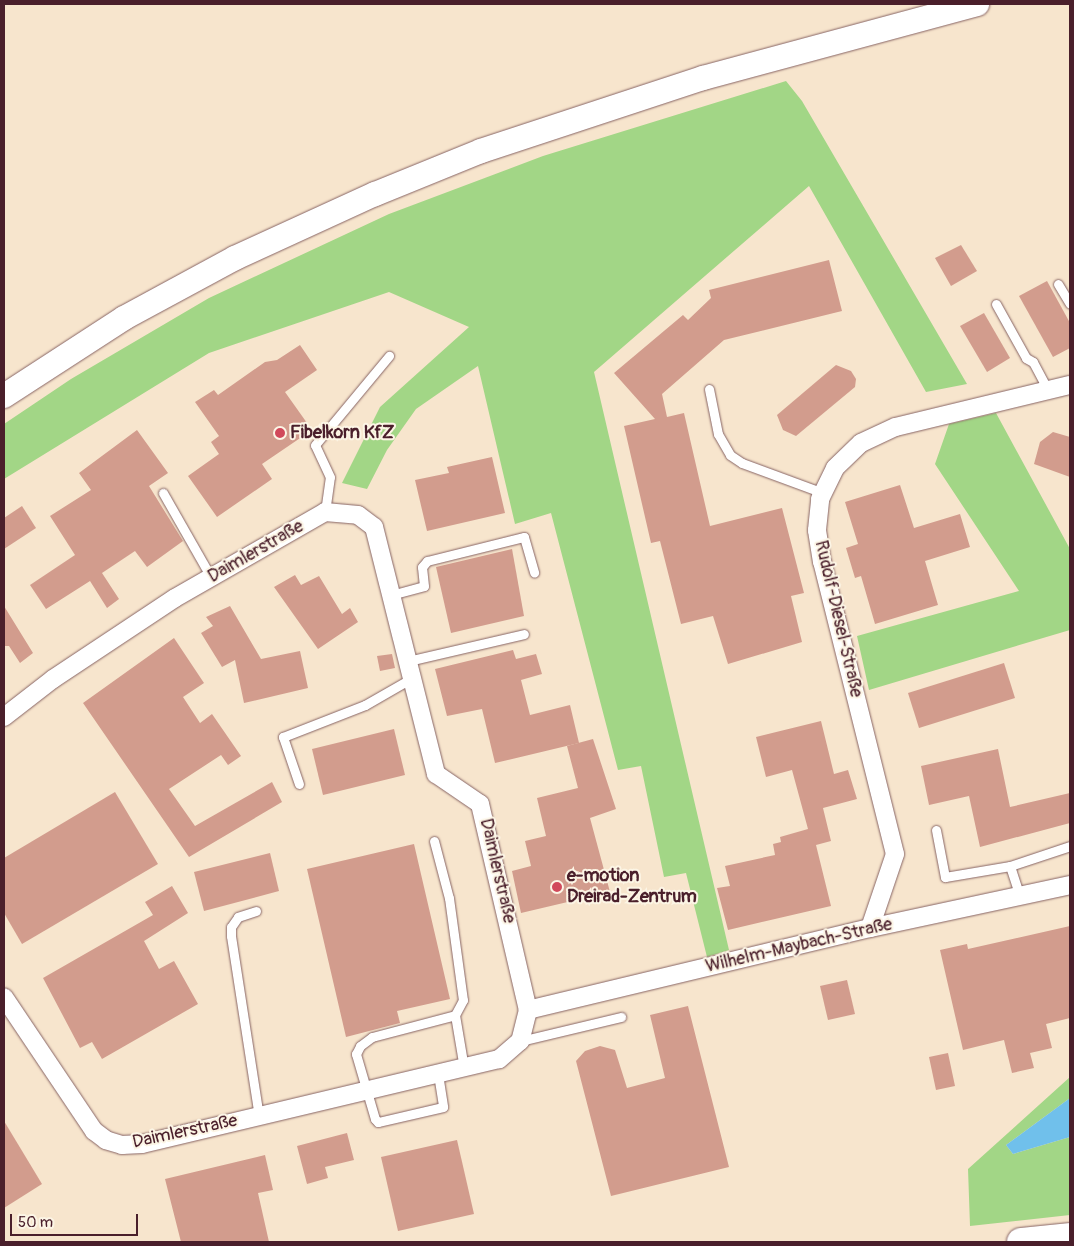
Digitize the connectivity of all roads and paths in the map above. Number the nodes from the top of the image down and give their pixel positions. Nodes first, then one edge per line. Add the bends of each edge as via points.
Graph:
1 (977, 4) edge
2 (1058, 284) dead end
3 (996, 304) dead end
4 (1070, 304) edge
5 (389, 356) dead end
6 (1070, 385) edge
7 (709, 389) dead end
8 (1048, 390) junction
9 (4, 396) edge
10 (824, 492) junction
11 (162, 493) dead end
12 (325, 512) junction
13 (534, 573) dead end
14 (211, 577) junction
15 (391, 595) junction
16 (524, 634) dead end
17 (408, 661) junction
18 (412, 678) junction
19 (4, 717) edge
20 (299, 784) dead end
21 (936, 830) dead end
22 (434, 841) dead end
23 (1070, 846) edge
24 (1010, 866) junction
25 (1070, 885) edge
26 (1020, 896) junction
27 (256, 912) dead end
28 (870, 928) junction
29 (4, 997) edge
30 (528, 1010) junction
31 (455, 1016) junction
32 (621, 1017) dead end
33 (520, 1041) junction
34 (464, 1068) junction
35 (438, 1074) junction
36 (367, 1091) junction
37 (260, 1116) junction
38 (1070, 1237) edge
39 (1021, 1242) edge

1 - 9 main road via 613,105 446,166 234,258 124,318
2 - 4 lane
3 - 8 lane
5 - 12 lane via 315,445 330,477
6 - 8 street, Rudolf-Diesel-Straße
7 - 10 lane via 718,434 730,455 742,463
8 - 10 street, Rudolf-Diesel-Straße via 896,427 861,443 835,468
10 - 28 street, Rudolf-Diesel-Straße via 817,530 822,562 895,854
11 - 14 lane
12 - 14 street, Daimlerstraße
12 - 15 street, Daimlerstraße via 347,512 374,527
13 - 15 lane via 524,537 427,561 422,567 424,586
14 - 19 street, Daimlerstraße via 53,679
15 - 17 street, Daimlerstraße
16 - 17 lane
17 - 18 street, Daimlerstraße
18 - 20 lane via 365,705 283,737
18 - 30 street, Daimlerstraße via 436,774 480,804
21 - 24 lane via 945,877
22 - 31 lane via 449,898 463,1000
23 - 24 lane
24 - 26 lane
25 - 26 street, Wilhelm-Maybach-Straße
26 - 28 street, Wilhelm-Maybach-Straße
27 - 37 lane via 238,917 231,927 231,936
28 - 30 street, Wilhelm-Maybach-Straße
29 - 37 street, Daimlerstraße via 94,1131 106,1140 122,1145 142,1144
30 - 33 street, Daimlerstraße
31 - 34 lane
31 - 36 lane via 372,1037 360,1046 356,1054
32 - 33 lane
33 - 34 street, Daimlerstraße via 499,1059
34 - 35 street, Daimlerstraße
35 - 36 street, Daimlerstraße
35 - 36 lane via 445,1103 443,1107 430,1111 378,1122
36 - 37 street, Daimlerstraße
38 - 39 main road

